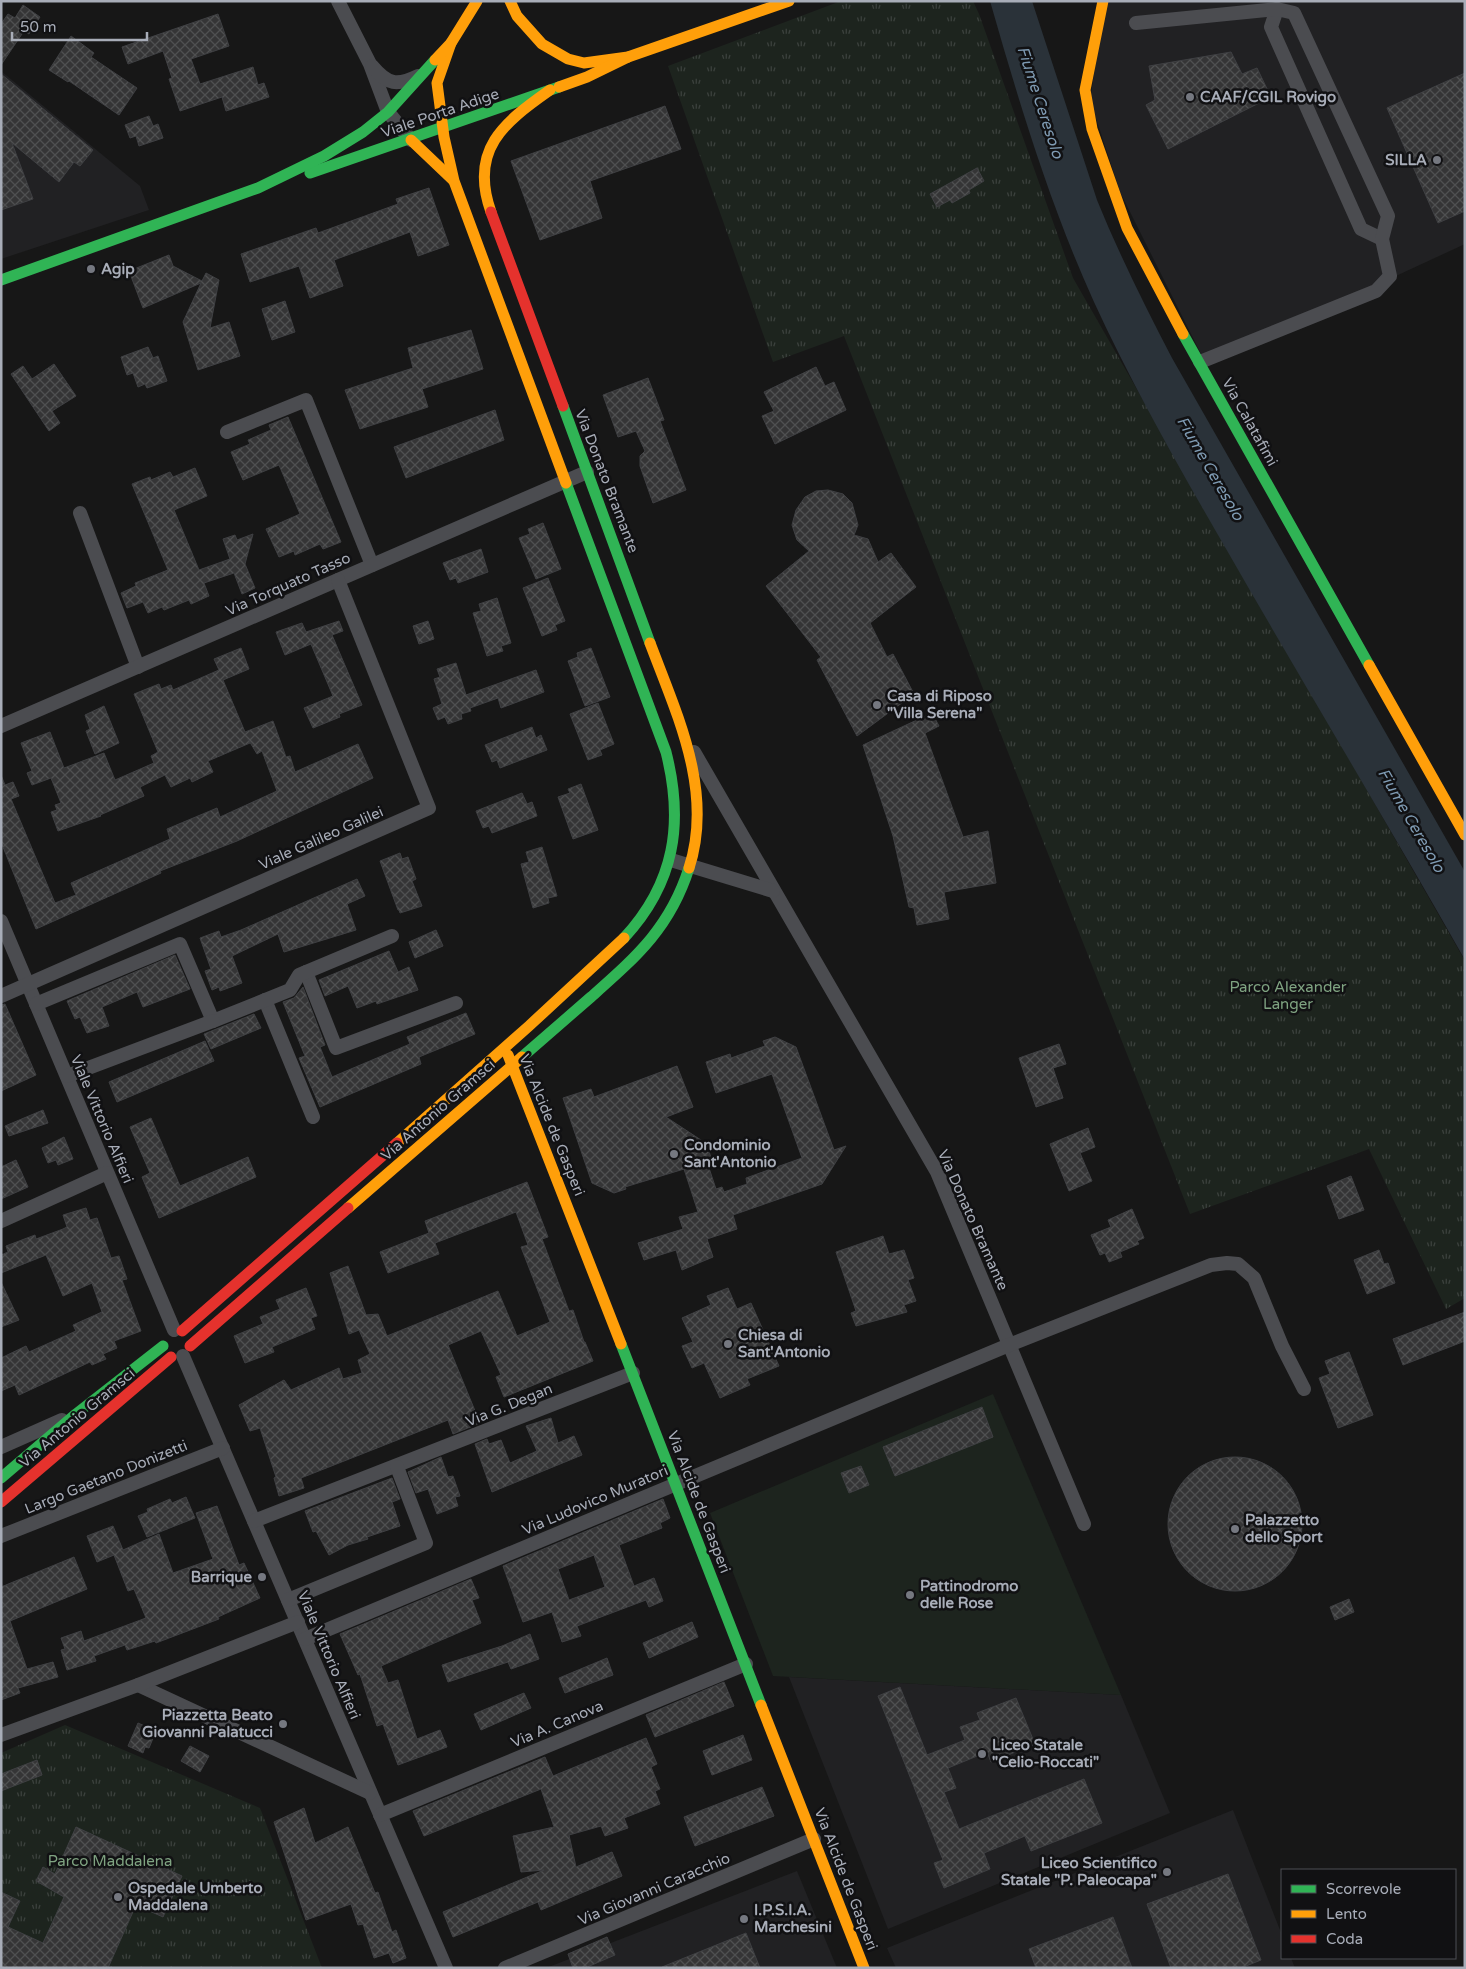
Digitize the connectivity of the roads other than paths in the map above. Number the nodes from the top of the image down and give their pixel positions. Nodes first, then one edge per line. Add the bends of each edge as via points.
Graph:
1 (338, 1) edge
2 (477, 1) edge
3 (510, 1) edge
4 (789, 1) edge
5 (1103, 1) edge
6 (1277, 9) junction
7 (1136, 23) dead end
8 (451, 44) junction
9 (628, 57) junction
10 (370, 64) junction
11 (421, 75) junction
12 (550, 90) junction
13 (388, 112) junction
14 (443, 128) junction
15 (411, 140) junction
16 (454, 181) junction
17 (258, 188) junction
18 (1382, 239) junction
19 (1, 280) edge
20 (1200, 362) junction
21 (228, 432) dead end
22 (587, 472) junction
23 (566, 480) junction
24 (80, 513) dead end
25 (372, 565) junction
26 (338, 580) junction
27 (138, 667) junction
28 (1, 726) edge
29 (684, 734) junction
30 (1465, 835) edge
31 (671, 860) junction
32 (691, 866) junction
33 (773, 891) junction
34 (1, 922) edge
35 (392, 936) dead end
36 (306, 972) junction
37 (28, 984) junction
38 (1, 996) edge
39 (266, 1000) junction
40 (456, 1003) dead end
41 (36, 1004) junction
42 (213, 1021) junction
43 (504, 1048) junction
44 (513, 1066) junction
45 (66, 1076) junction
46 (313, 1117) dead end
47 (107, 1173) junction
48 (1, 1221) edge
49 (178, 1330) junction
50 (1009, 1345) junction
51 (162, 1346) junction
52 (182, 1353) junction
53 (633, 1373) junction
54 (1304, 1389) dead end
55 (76, 1414) junction
56 (1, 1447) edge
57 (223, 1448) junction
58 (397, 1467) junction
59 (1, 1478) edge
60 (676, 1484) junction
61 (1, 1502) edge
62 (254, 1521) junction
63 (1084, 1524) dead end
64 (1, 1536) edge
65 (288, 1600) junction
66 (298, 1622) junction
67 (304, 1639) junction
68 (746, 1664) junction
69 (138, 1684) junction
70 (1, 1735) edge
71 (370, 1793) junction
72 (380, 1816) junction
73 (814, 1840) junction
74 (446, 1968) edge
75 (506, 1968) edge
76 (864, 1968) edge

1 - 10 street
2 - 8 street, Viale Porta Adige
3 - 9 street, Viale Porta Adige via 528,30 542,44 568,59 584,63
4 - 9 street, Viale Porta Adige
5 - 20 street, Via Calatafimi via 1085,90 1092,129 1127,228
6 - 7 street
6 - 18 street via 1271,27 1360,229
6 - 18 street via 1294,13 1388,216
8 - 11 street, Viale Porta Adige
8 - 14 street via 437,83
9 - 12 street, Viale Porta Adige
10 - 11 street via 380,76 393,82 404,83
10 - 13 street
11 - 13 street, Viale Porta Adige
12 - 14 street, Viale Porta Adige
12 - 22 street, Via Donato Bramante via 507,122 496,136 484,164 483,177 488,209
13 - 15 street
13 - 17 street, Viale Porta Adige via 324,156
14 - 15 street, Viale Porta Adige
14 - 16 street
15 - 16 street
15 - 17 street, Viale Porta Adige
16 - 23 street
17 - 19 street, Viale Porta Adige
18 - 20 street via 1390,276 1376,291
20 - 30 street, Via Calatafimi
21 - 25 street via 306,400
22 - 23 street, Via Torquato Tasso
22 - 29 street, Via Donato Bramante
23 - 25 street, Via Torquato Tasso
23 - 31 street, Via Antonio Gramsci via 666,752 677,813
24 - 27 street
25 - 26 street, Via Torquato Tasso
26 - 27 street, Via Torquato Tasso
26 - 37 street, Viale Galileo Galilei via 429,808
27 - 28 street, Via Torquato Tasso
29 - 32 street, Via Antonio Gramsci via 693,765 698,807
29 - 33 street, Via Donato Bramante
31 - 32 street
31 - 43 street, Via Antonio Gramsci via 646,913 627,936
32 - 33 street
32 - 44 street, Via Antonio Gramsci via 667,919 646,947
33 - 50 street, Via Donato Bramante via 937,1172
34 - 37 street, Viale Vittorio Alfieri
35 - 36 street
36 - 39 street via 290,990
36 - 40 street via 336,1048
37 - 38 street, Viale Galileo Galilei
37 - 41 street, Viale Vittorio Alfieri
39 - 42 street
39 - 46 street
41 - 42 street via 180,944
41 - 45 street, Viale Vittorio Alfieri
42 - 45 street
43 - 44 street, Via Alcide de Gasperi
43 - 49 street, Via Antonio Gramsci
44 - 52 street, Via Antonio Gramsci
44 - 53 street, Via Alcide de Gasperi
45 - 47 street, Viale Vittorio Alfieri
47 - 48 street
47 - 49 street, Viale Vittorio Alfieri
49 - 51 street via 166,1334
49 - 52 street via 189,1337
50 - 54 street, Via Ludovico Muratori via 1211,1265 1227,1262 1238,1264 1254,1278
50 - 60 street, Via Ludovico Muratori
50 - 63 street, Via Donato Bramante
51 - 52 street via 167,1354
51 - 55 street, Via Antonio Gramsci
52 - 57 street, Viale Vittorio Alfieri
52 - 61 street, Via Antonio Gramsci
53 - 58 street, Via G. Degan
53 - 60 street, Via Alcide de Gasperi
55 - 56 street
55 - 59 street, Via Antonio Gramsci
57 - 62 street, Viale Vittorio Alfieri
57 - 64 street, Largo Gaetano Donizetti
58 - 62 street, Via G. Degan
58 - 65 street via 426,1543
60 - 67 street, Via Ludovico Muratori
60 - 68 street, Via Alcide de Gasperi
62 - 65 street, Viale Vittorio Alfieri
65 - 66 street, Viale Vittorio Alfieri
66 - 67 street, Viale Vittorio Alfieri
66 - 69 street
67 - 71 street, Viale Vittorio Alfieri
68 - 72 street, Via A. Canova
68 - 73 street, Via Alcide de Gasperi
69 - 70 street
69 - 71 street
71 - 72 street, Viale Vittorio Alfieri
72 - 74 street, Viale Vittorio Alfieri
73 - 75 street, Via Giovanni Caracchio
73 - 76 street, Via Alcide de Gasperi

